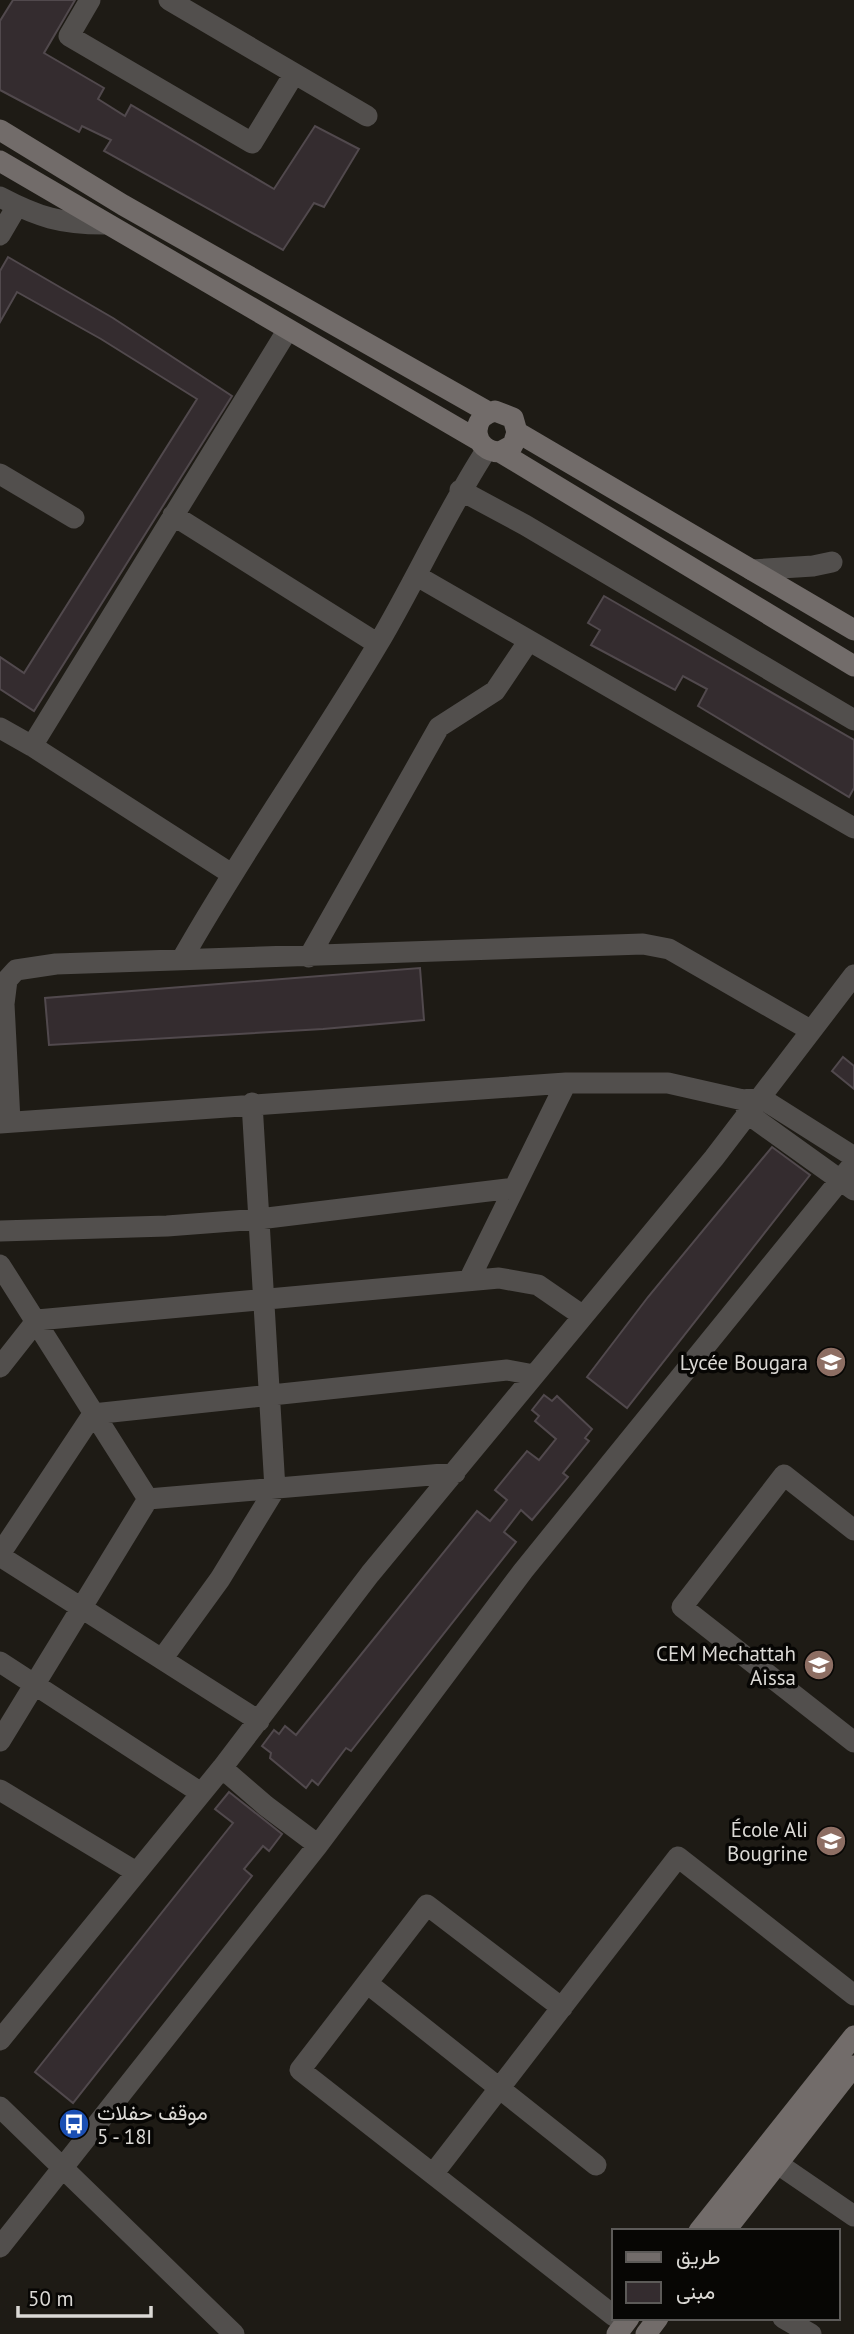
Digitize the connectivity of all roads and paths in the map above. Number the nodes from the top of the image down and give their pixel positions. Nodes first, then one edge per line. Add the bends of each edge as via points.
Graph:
1 (90, 0) edge
2 (169, 0) edge
3 (294, 74) junction
4 (367, 116) dead end
5 (0, 130) edge
6 (0, 161) edge
7 (8, 202) edge
8 (104, 224) junction
9 (0, 235) edge
10 (287, 331) junction
11 (488, 412) junction
12 (517, 432) junction
13 (488, 447) junction
14 (0, 474) edge
15 (460, 490) junction
16 (173, 515) junction
17 (74, 518) dead end
18 (832, 562) dead end
19 (752, 570) junction
20 (417, 576) junction
21 (854, 630) edge
22 (528, 642) junction
23 (378, 644) junction
24 (854, 666) edge
25 (854, 720) edge
26 (0, 728) edge
27 (32, 746) junction
28 (854, 828) edge
29 (230, 873) junction
30 (310, 957) junction
31 (182, 959) junction
32 (854, 975) edge
33 (810, 1030) junction
34 (566, 1083) junction
35 (253, 1102) junction
36 (751, 1104) junction
37 (5, 1122) edge
38 (854, 1157) edge
39 (854, 1163) edge
40 (847, 1186) edge
41 (514, 1188) junction
42 (259, 1219) junction
43 (0, 1231) edge
44 (0, 1265) edge
45 (469, 1280) junction
46 (265, 1299) junction
47 (583, 1316) junction
48 (37, 1320) junction
49 (0, 1367) edge
50 (534, 1375) junction
51 (271, 1396) junction
52 (93, 1414) junction
53 (455, 1473) junction
54 (275, 1489) junction
55 (148, 1499) junction
56 (854, 1530) edge
57 (0, 1555) edge
58 (81, 1608) junction
59 (162, 1659) junction
60 (0, 1662) edge
61 (35, 1684) junction
62 (258, 1721) junction
63 (0, 1741) edge
64 (854, 1742) edge
65 (222, 1768) junction
66 (0, 1790) edge
67 (201, 1793) junction
68 (318, 1845) junction
69 (136, 1872) junction
70 (367, 1983) junction
71 (854, 1994) edge
72 (562, 2008) junction
73 (0, 2040) edge
74 (852, 2051) edge
75 (499, 2089) junction
76 (0, 2107) edge
77 (778, 2164) junction
78 (596, 2165) dead end
79 (64, 2167) junction
80 (433, 2174) junction
81 (854, 2216) edge
82 (701, 2229) edge
83 (727, 2229) edge
84 (0, 2247) edge
85 (612, 2315) edge
86 (233, 2334) edge

1 - 3 street via 69,36 252,143
2 - 3 street
3 - 4 street
5 - 11 main road
6 - 8 main road
7 - 8 street via 66,224
7 - 9 street
8 - 10 main road
10 - 13 main road
10 - 16 street
11 - 12 main road via 507,414
11 - 13 main road via 479,421
12 - 13 main road via 513,445
12 - 19 main road
13 - 15 street
13 - 24 main road
14 - 17 street
15 - 20 street
15 - 25 street
16 - 23 street
16 - 27 street
18 - 19 street
19 - 21 main road
20 - 22 street
20 - 23 street
22 - 28 street
22 - 30 street via 495,691 439,727
23 - 29 street via 292,785
26 - 27 street
27 - 29 street
29 - 31 street
30 - 31 street
30 - 33 street via 643,944 668,950
31 - 37 street via 16,970 7,980 4,1004
32 - 33 street
33 - 36 street
34 - 35 street
34 - 36 street via 667,1083
34 - 41 street
35 - 37 street
35 - 42 street
36 - 38 street
36 - 40 street
36 - 47 street
39 - 40 street
40 - 68 street via 523,1572
41 - 42 street
41 - 45 street
42 - 43 street
42 - 46 street
44 - 48 street
45 - 46 street
45 - 47 street via 499,1278 538,1285
46 - 48 street
46 - 51 street
47 - 50 street
48 - 49 street
48 - 52 street
50 - 51 street via 508,1370
50 - 53 street
51 - 52 street
51 - 54 street
52 - 55 street
52 - 57 street
53 - 54 street
53 - 62 street via 370,1574
54 - 55 street
54 - 59 street via 220,1579
55 - 58 street
56 - 64 street via 784,1475 682,1607
57 - 58 street
58 - 59 street
58 - 61 street
59 - 62 street
60 - 61 street
61 - 63 street
61 - 67 street
62 - 65 street
65 - 67 street
65 - 68 street
66 - 69 street
67 - 69 street
68 - 79 street
69 - 73 street
70 - 72 street via 427,1905
70 - 75 street
70 - 80 street via 300,2070
71 - 72 street via 678,1857
72 - 75 street
74 - 77 main road
74 - 82 main road
75 - 78 street
75 - 80 street
76 - 79 street
77 - 81 street
77 - 83 main road
79 - 84 street
79 - 86 street
80 - 85 street

